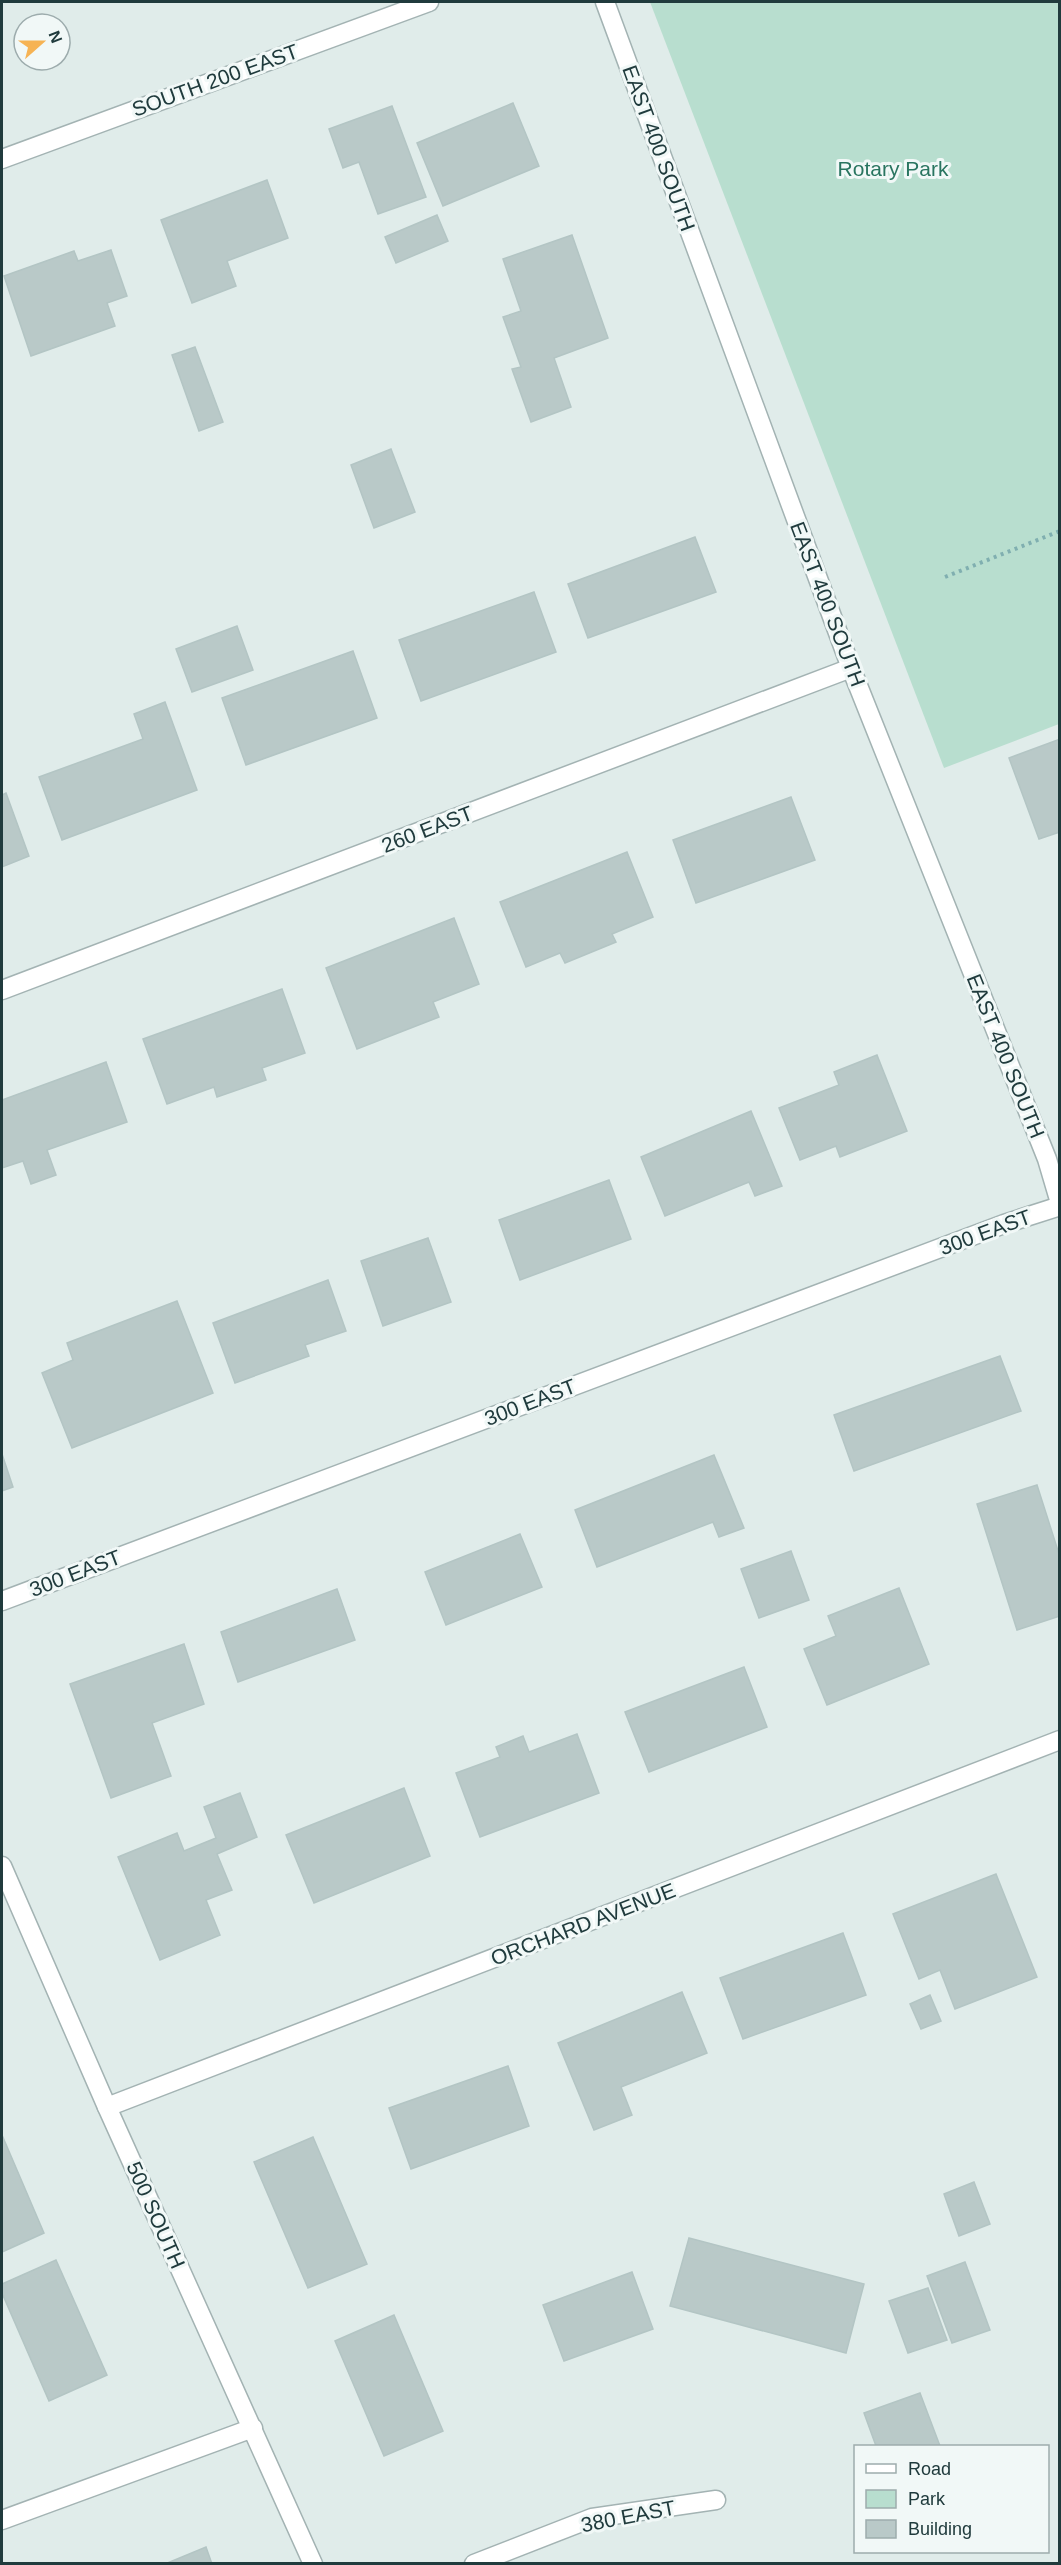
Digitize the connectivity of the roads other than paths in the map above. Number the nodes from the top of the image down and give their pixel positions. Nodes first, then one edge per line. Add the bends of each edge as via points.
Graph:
1 (429, 2) edge
2 (605, 2) edge
3 (2, 159) edge
4 (852, 668) junction
5 (2, 990) edge
6 (1059, 1205) edge
7 (2, 1601) edge
8 (1059, 1740) edge
9 (2, 1866) edge
10 (9, 1897) edge
11 (107, 2107) junction
12 (253, 2428) junction
13 (716, 2500) dead end
14 (2, 2520) edge
15 (313, 2564) edge
16 (474, 2564) edge

1 - 3 street, SOUTH 200 EAST
2 - 4 street, EAST 400 SOUTH
4 - 5 street, 260 EAST
4 - 6 street, EAST 400 SOUTH via 1047,1159
6 - 7 street, 300 EAST
8 - 11 street, ORCHARD AVENUE
9 - 10 street, 500 SOUTH
10 - 11 street, 500 SOUTH
11 - 12 street, 500 SOUTH
12 - 14 street
12 - 15 street, 500 SOUTH
13 - 16 street, 380 EAST via 592,2518

